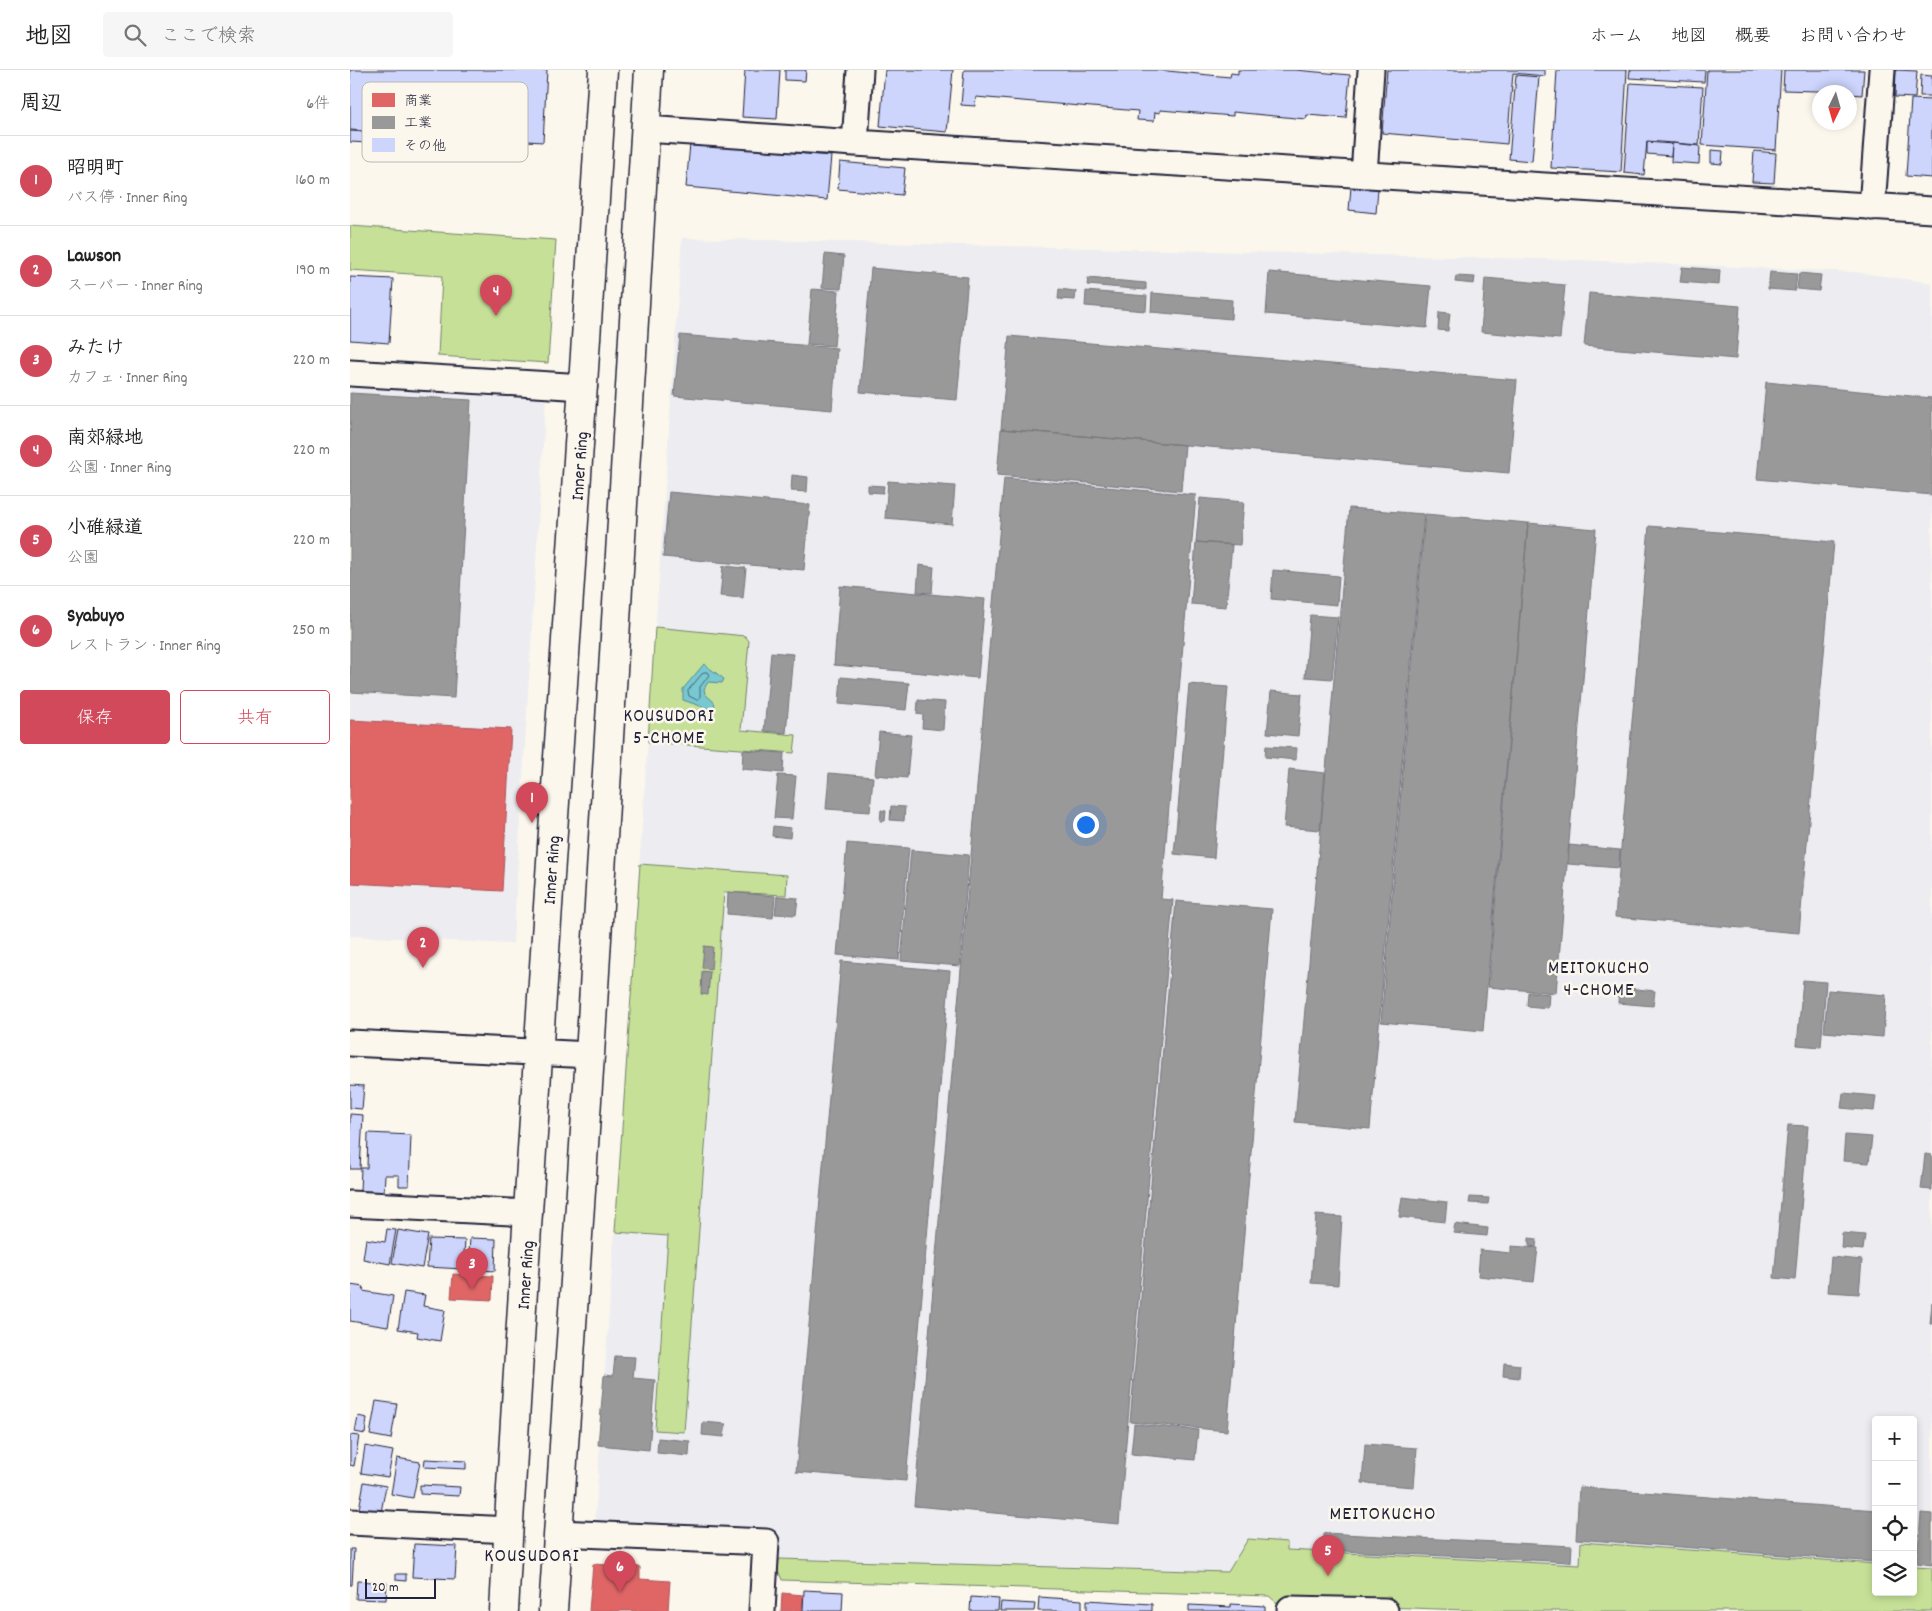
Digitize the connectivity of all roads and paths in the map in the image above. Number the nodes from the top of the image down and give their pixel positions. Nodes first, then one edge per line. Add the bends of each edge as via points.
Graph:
1 (604, 70) edge
2 (649, 70) edge
3 (860, 70) edge
4 (1371, 70) edge
5 (1882, 70) edge
6 (645, 128) junction
7 (855, 143) junction
8 (1364, 175) junction
9 (1872, 206) junction
10 (1932, 210) edge
11 (350, 373) edge
12 (584, 386) junction
13 (350, 1043) edge
14 (539, 1052) junction
15 (590, 1055) junction
16 (350, 1204) edge
17 (529, 1213) junction
18 (350, 1522) edge
19 (509, 1530) junction
20 (558, 1533) junction
21 (1290, 1604) edge
22 (504, 1611) edge
23 (553, 1611) edge
24 (762, 1611) edge
25 (1385, 1611) edge

1 - 12 main road, Inner Ring
2 - 6 main road
3 - 7 street
4 - 8 street
5 - 9 street
6 - 7 street
6 - 15 main road
7 - 8 street
8 - 9 street
9 - 10 street
11 - 12 street
12 - 14 main road, Inner Ring
13 - 14 street
14 - 15 street
14 - 17 main road, Inner Ring
15 - 20 main road
16 - 17 street
17 - 19 main road, Inner Ring
18 - 19 street
19 - 22 main road, Inner Ring
20 - 23 main road
20 - 24 street via 766,1542
21 - 25 street

